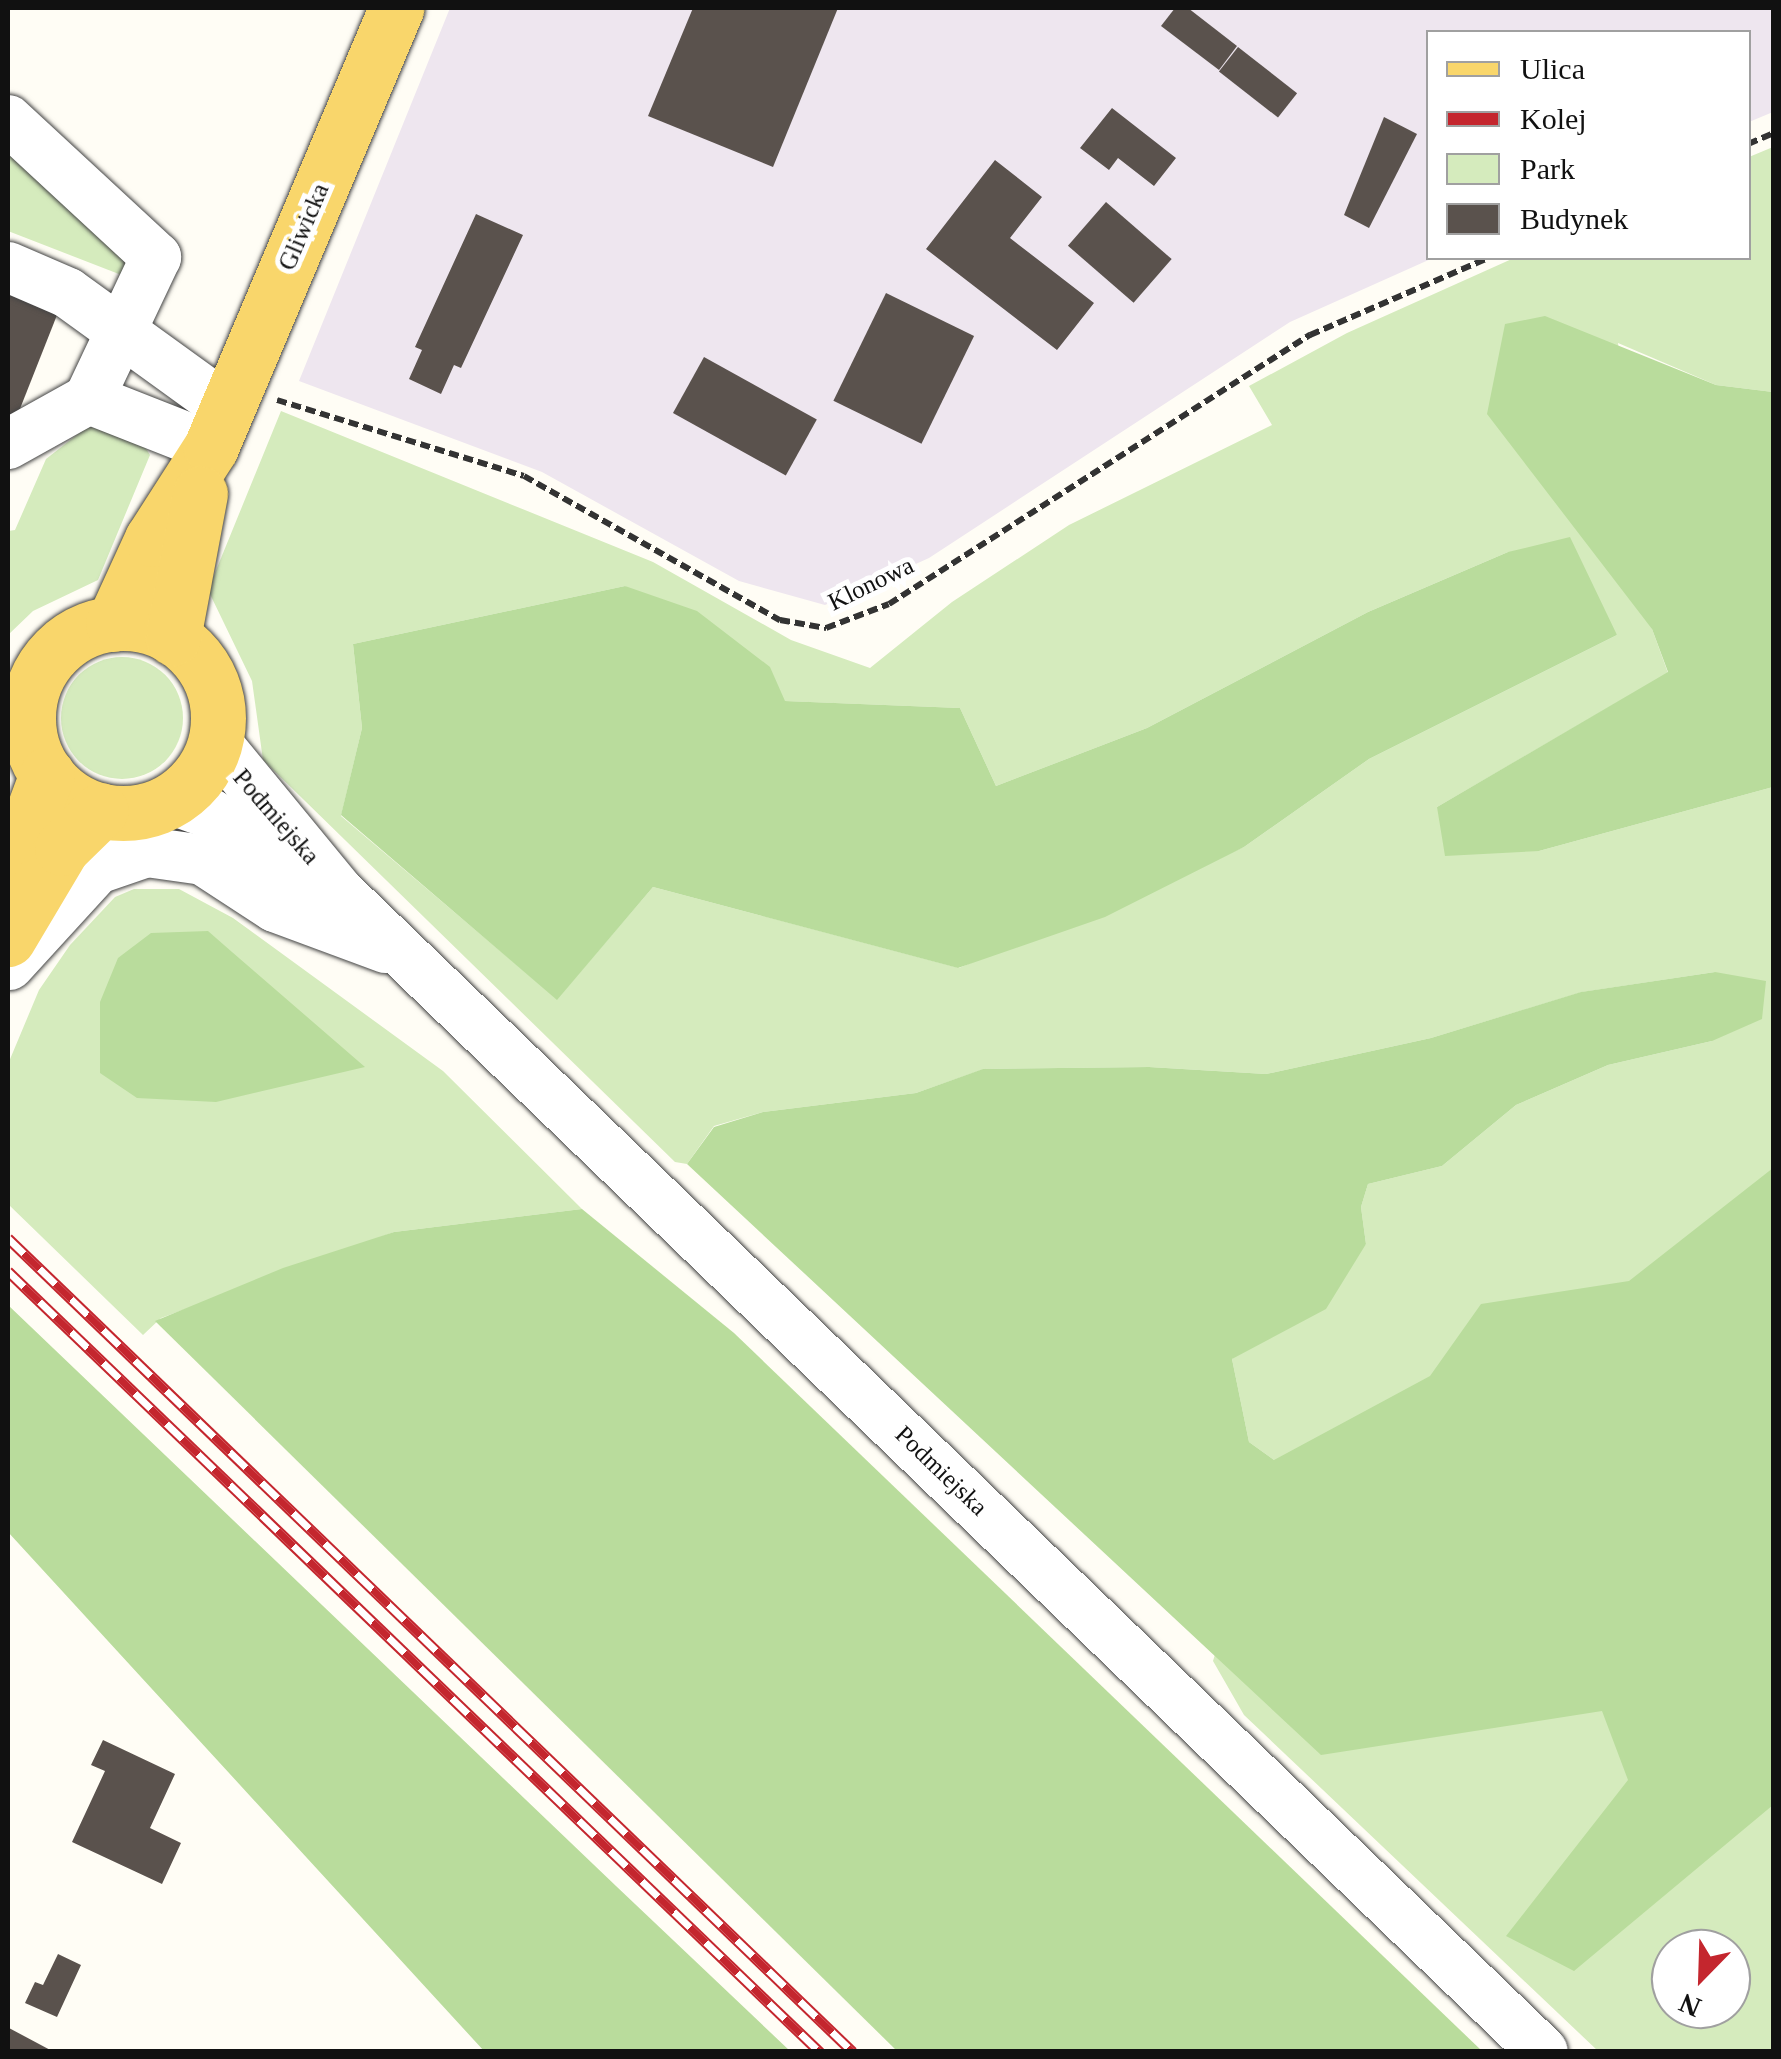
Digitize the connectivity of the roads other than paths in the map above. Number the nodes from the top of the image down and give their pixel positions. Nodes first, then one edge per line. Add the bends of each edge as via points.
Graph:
1 (396, 8) edge
2 (8, 120) edge
3 (8, 267) edge
4 (116, 333) junction
5 (89, 399) junction
6 (226, 414) junction
7 (8, 444) edge
8 (112, 624) junction
9 (173, 638) junction
10 (216, 741) junction
11 (47, 774) junction
12 (172, 800) junction
13 (101, 810) junction
14 (8, 879) edge
15 (338, 891) junction
16 (8, 939) edge
17 (405, 955) junction
18 (8, 966) edge
19 (1543, 2052) edge

1 - 6 main road, Gliwicka
2 - 4 street via 156,257
3 - 4 street via 68,293
4 - 5 street
4 - 6 street
5 - 6 street
5 - 7 street
6 - 8 main road, Gliwicka via 152,539
6 - 9 main road, Gliwicka via 178,585
8 - 9 main road via 144,626
8 - 11 main road via 70,640 39,673 29,733
9 - 10 main road via 211,682
10 - 12 main road via 200,774
10 - 15 street, Podmiejska
11 - 13 main road via 71,797
11 - 14 main road
12 - 13 main road via 145,810
12 - 15 street, Podmiejska via 211,814 267,854
13 - 16 main road via 62,848
15 - 17 street, Podmiejska
17 - 18 street via 275,907 204,860 147,852 96,869
17 - 19 street, Podmiejska

